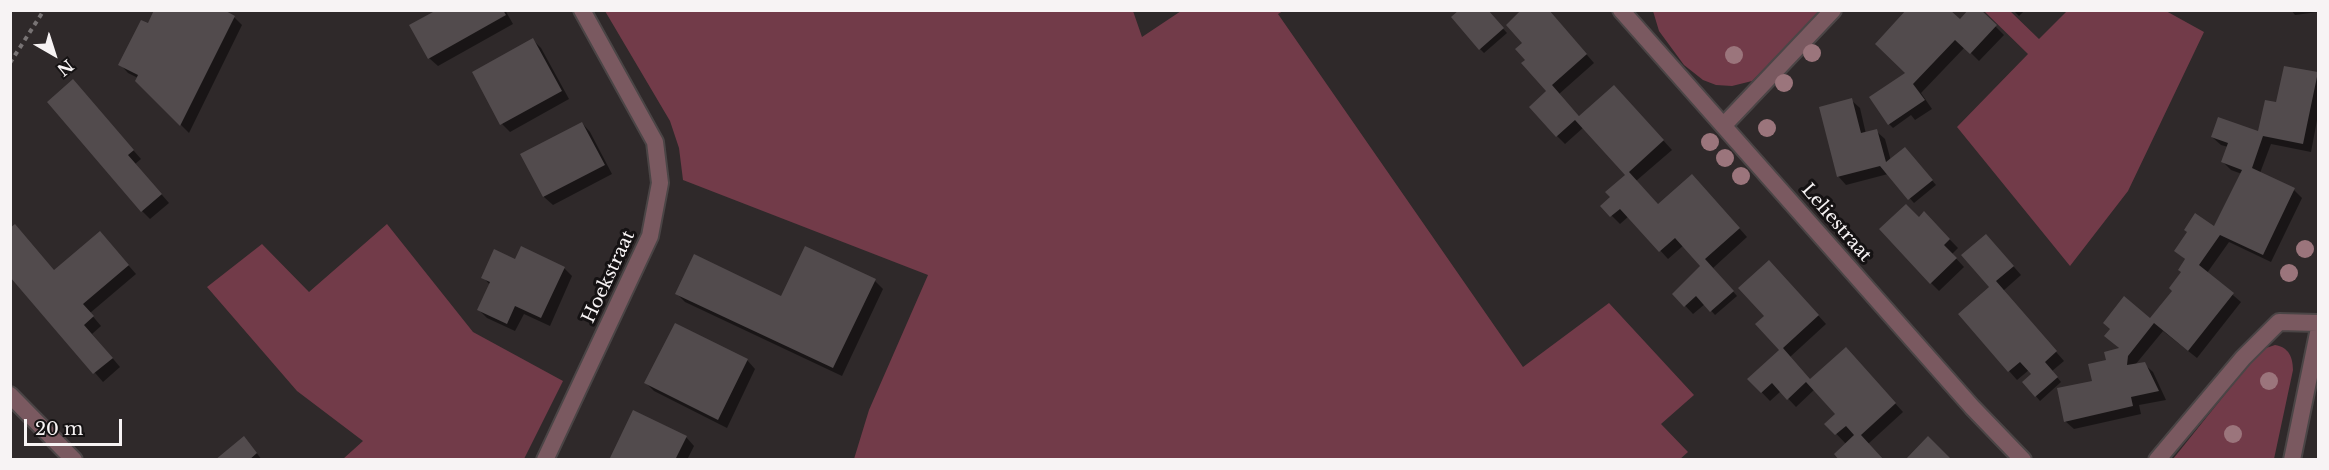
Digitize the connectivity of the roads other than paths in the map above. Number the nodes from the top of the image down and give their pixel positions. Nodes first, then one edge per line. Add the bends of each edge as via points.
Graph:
1 (582, 10) edge
2 (1621, 10) edge
3 (1833, 10) edge
4 (1724, 125) junction
5 (2319, 323) edge
6 (2319, 333) edge
7 (10, 395) edge
8 (74, 459) edge
9 (545, 459) edge
10 (2023, 459) edge
11 (2157, 459) edge
12 (2292, 459) edge

1 - 9 street, Hoekstraat via 655,142 660,183 650,236
2 - 4 street, Leliestraat
3 - 4 street
4 - 10 street, Leliestraat via 1972,407
5 - 11 street via 2279,322
6 - 12 street
7 - 8 street

